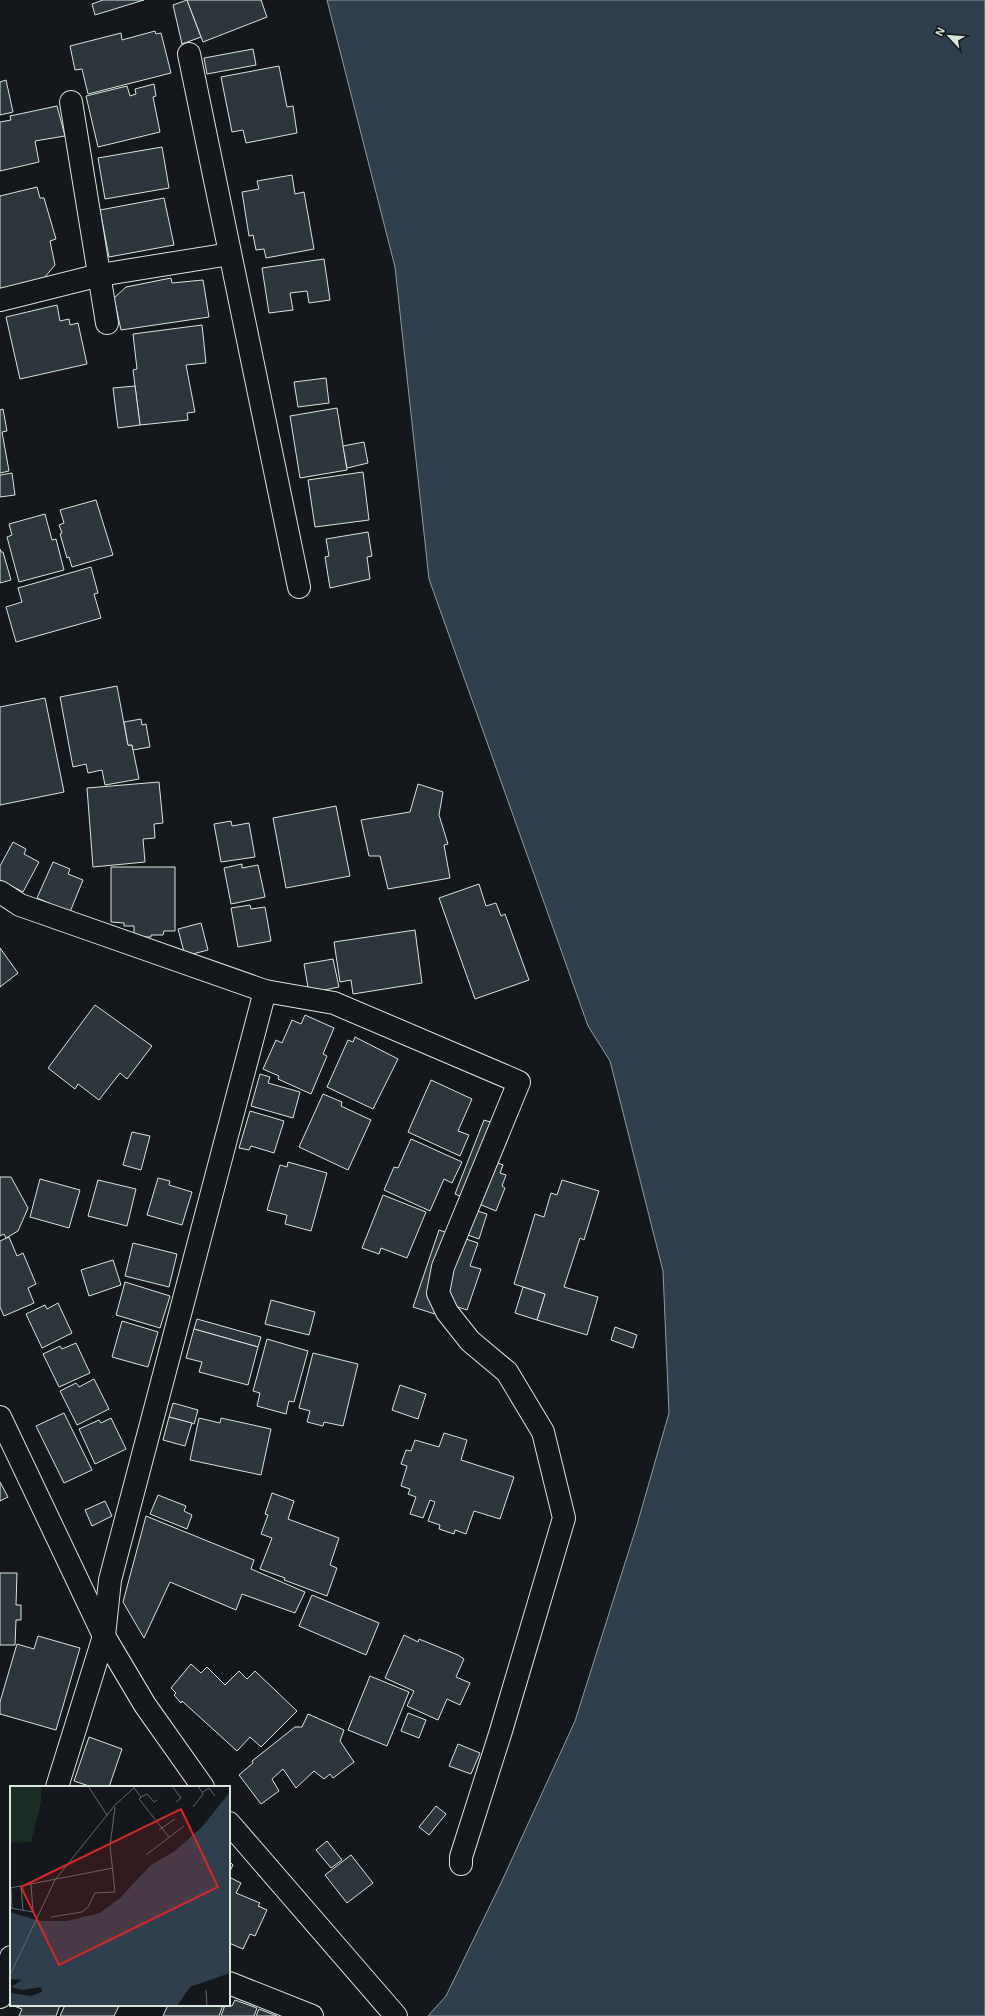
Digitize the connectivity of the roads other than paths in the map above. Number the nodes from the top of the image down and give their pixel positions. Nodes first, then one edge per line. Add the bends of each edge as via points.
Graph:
1 (189, 54) dead end
2 (71, 102) dead end
3 (230, 254) junction
4 (100, 275) junction
5 (0, 300) edge
6 (107, 323) dead end
7 (299, 588) dead end
8 (0, 892) edge
9 (265, 991) junction
10 (0, 1417) edge
11 (104, 1636) junction
12 (58, 1786) edge
13 (202, 1786) edge
14 (230, 1824) edge
15 (461, 1864) dead end
16 (10, 1961) edge
17 (230, 1983) edge
18 (0, 1997) edge
19 (391, 2009) edge
20 (312, 2016) edge

1 - 3 street
2 - 4 street
3 - 4 street
3 - 7 street
4 - 5 street
4 - 6 street
8 - 9 street via 20,904
9 - 11 street via 110,1580
9 - 15 street via 334,1003 519,1082 443,1267 438,1293 459,1329 507,1372 543,1432 564,1518
10 - 11 street
11 - 12 street
11 - 13 street via 145,1705
14 - 19 street
16 - 18 street
17 - 20 street

